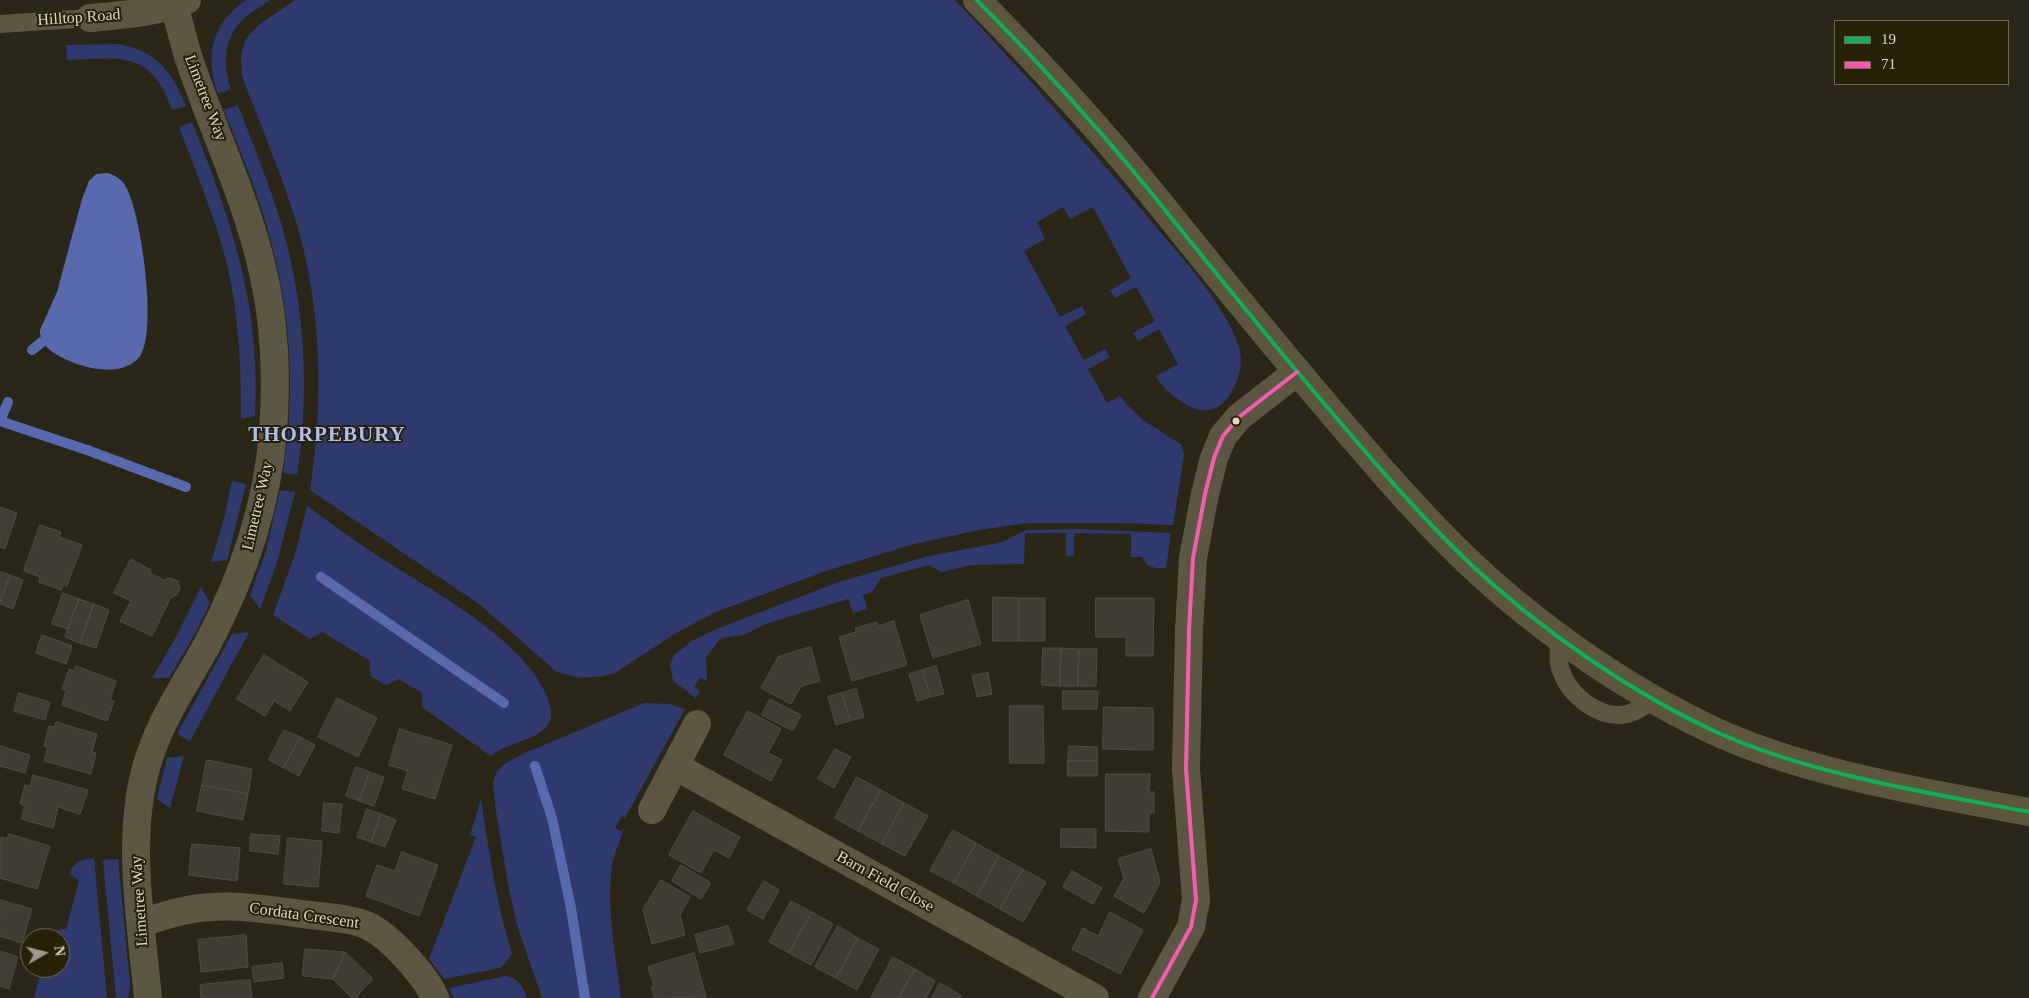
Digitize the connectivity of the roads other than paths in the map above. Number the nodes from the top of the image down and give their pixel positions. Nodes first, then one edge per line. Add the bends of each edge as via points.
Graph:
1 (977, 0) edge
2 (180, 3) edge
3 (90, 18) joint
4 (0, 24) edge
5 (1297, 372) junction
6 (1560, 637) junction
7 (1654, 699) junction
8 (697, 724) dead end
9 (675, 766) junction
10 (652, 810) dead end
11 (2029, 812) edge
12 (142, 923) junction
13 (148, 998) edge
14 (435, 998) edge
15 (1095, 998) edge
16 (1152, 998) edge

1 - 5 street via 1117,152
2 - 3 street, Hilltop Road via 134,14
2 - 12 street, Limetree Way via 187,53 249,221 264,274 273,344 273,435 256,528 246,557 222,616 149,756 139,805 136,847
3 - 4 lane, Hilltop Road
5 - 6 street via 1453,547 1532,618
5 - 16 street via 1239,417 1222,436 1205,494 1191,580 1186,760 1196,900 1191,927
6 - 7 street
6 - 7 lane via 1560,670 1567,685 1591,707 1610,714 1626,714 1641,710
7 - 11 street via 1711,730 1767,752 1837,772
8 - 9 street
9 - 10 street
9 - 15 street, Barn Field Close
12 - 13 street, Limetree Way
12 - 14 street, Cordata Crescent via 191,910 224,906 361,923 382,934 425,978

